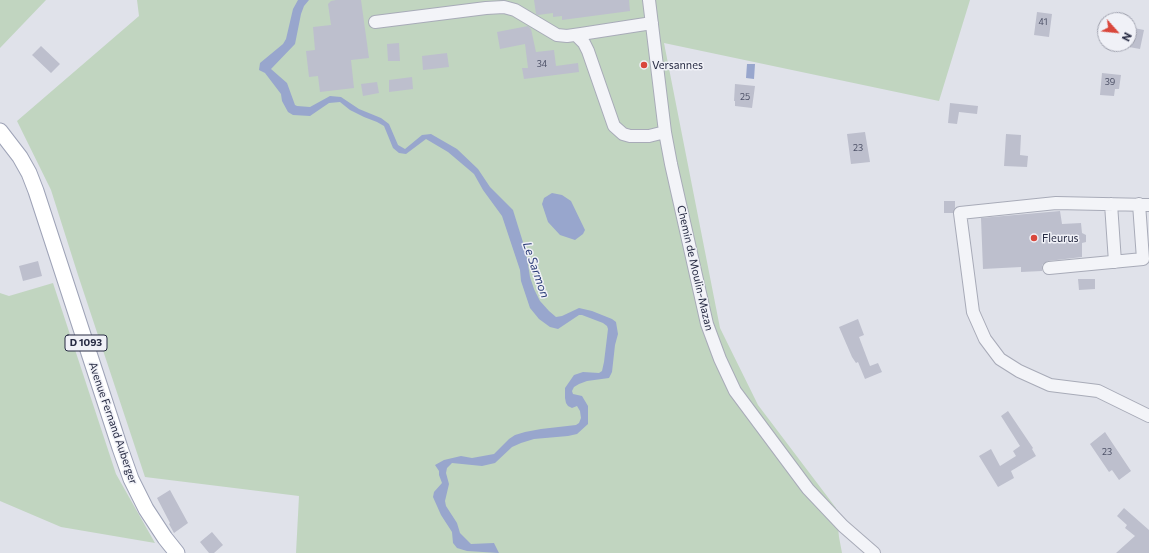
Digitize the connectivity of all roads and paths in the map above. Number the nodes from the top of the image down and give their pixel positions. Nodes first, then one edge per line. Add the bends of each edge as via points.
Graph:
1 (649, 0) edge
2 (375, 22) dead end
3 (652, 23) junction
4 (576, 35) junction
5 (0, 131) edge
6 (665, 132) junction
7 (1111, 204) junction
8 (1144, 205) edge
9 (1115, 262) junction
10 (1049, 268) dead end
11 (1149, 416) edge
12 (177, 553) edge
13 (874, 553) edge

1 - 3 street, Chemin de Moulin-Mazan
2 - 4 street via 504,7 515,10 557,35
3 - 4 street
3 - 6 street, Chemin de Moulin-Mazan
4 - 6 street via 588,51 614,126 630,136 649,136
5 - 12 main road, Avenue Fernand Auberger / D 1093 via 20,157 36,191 131,479 146,509
6 - 13 street, Chemin de Moulin-Mazan via 707,324 735,391 808,489 843,526
7 - 8 street
7 - 9 street
7 - 11 street via 1056,203 960,214 973,312 985,339 996,354 1019,371 1050,385 1098,391
8 - 9 street via 1143,259
9 - 10 street

